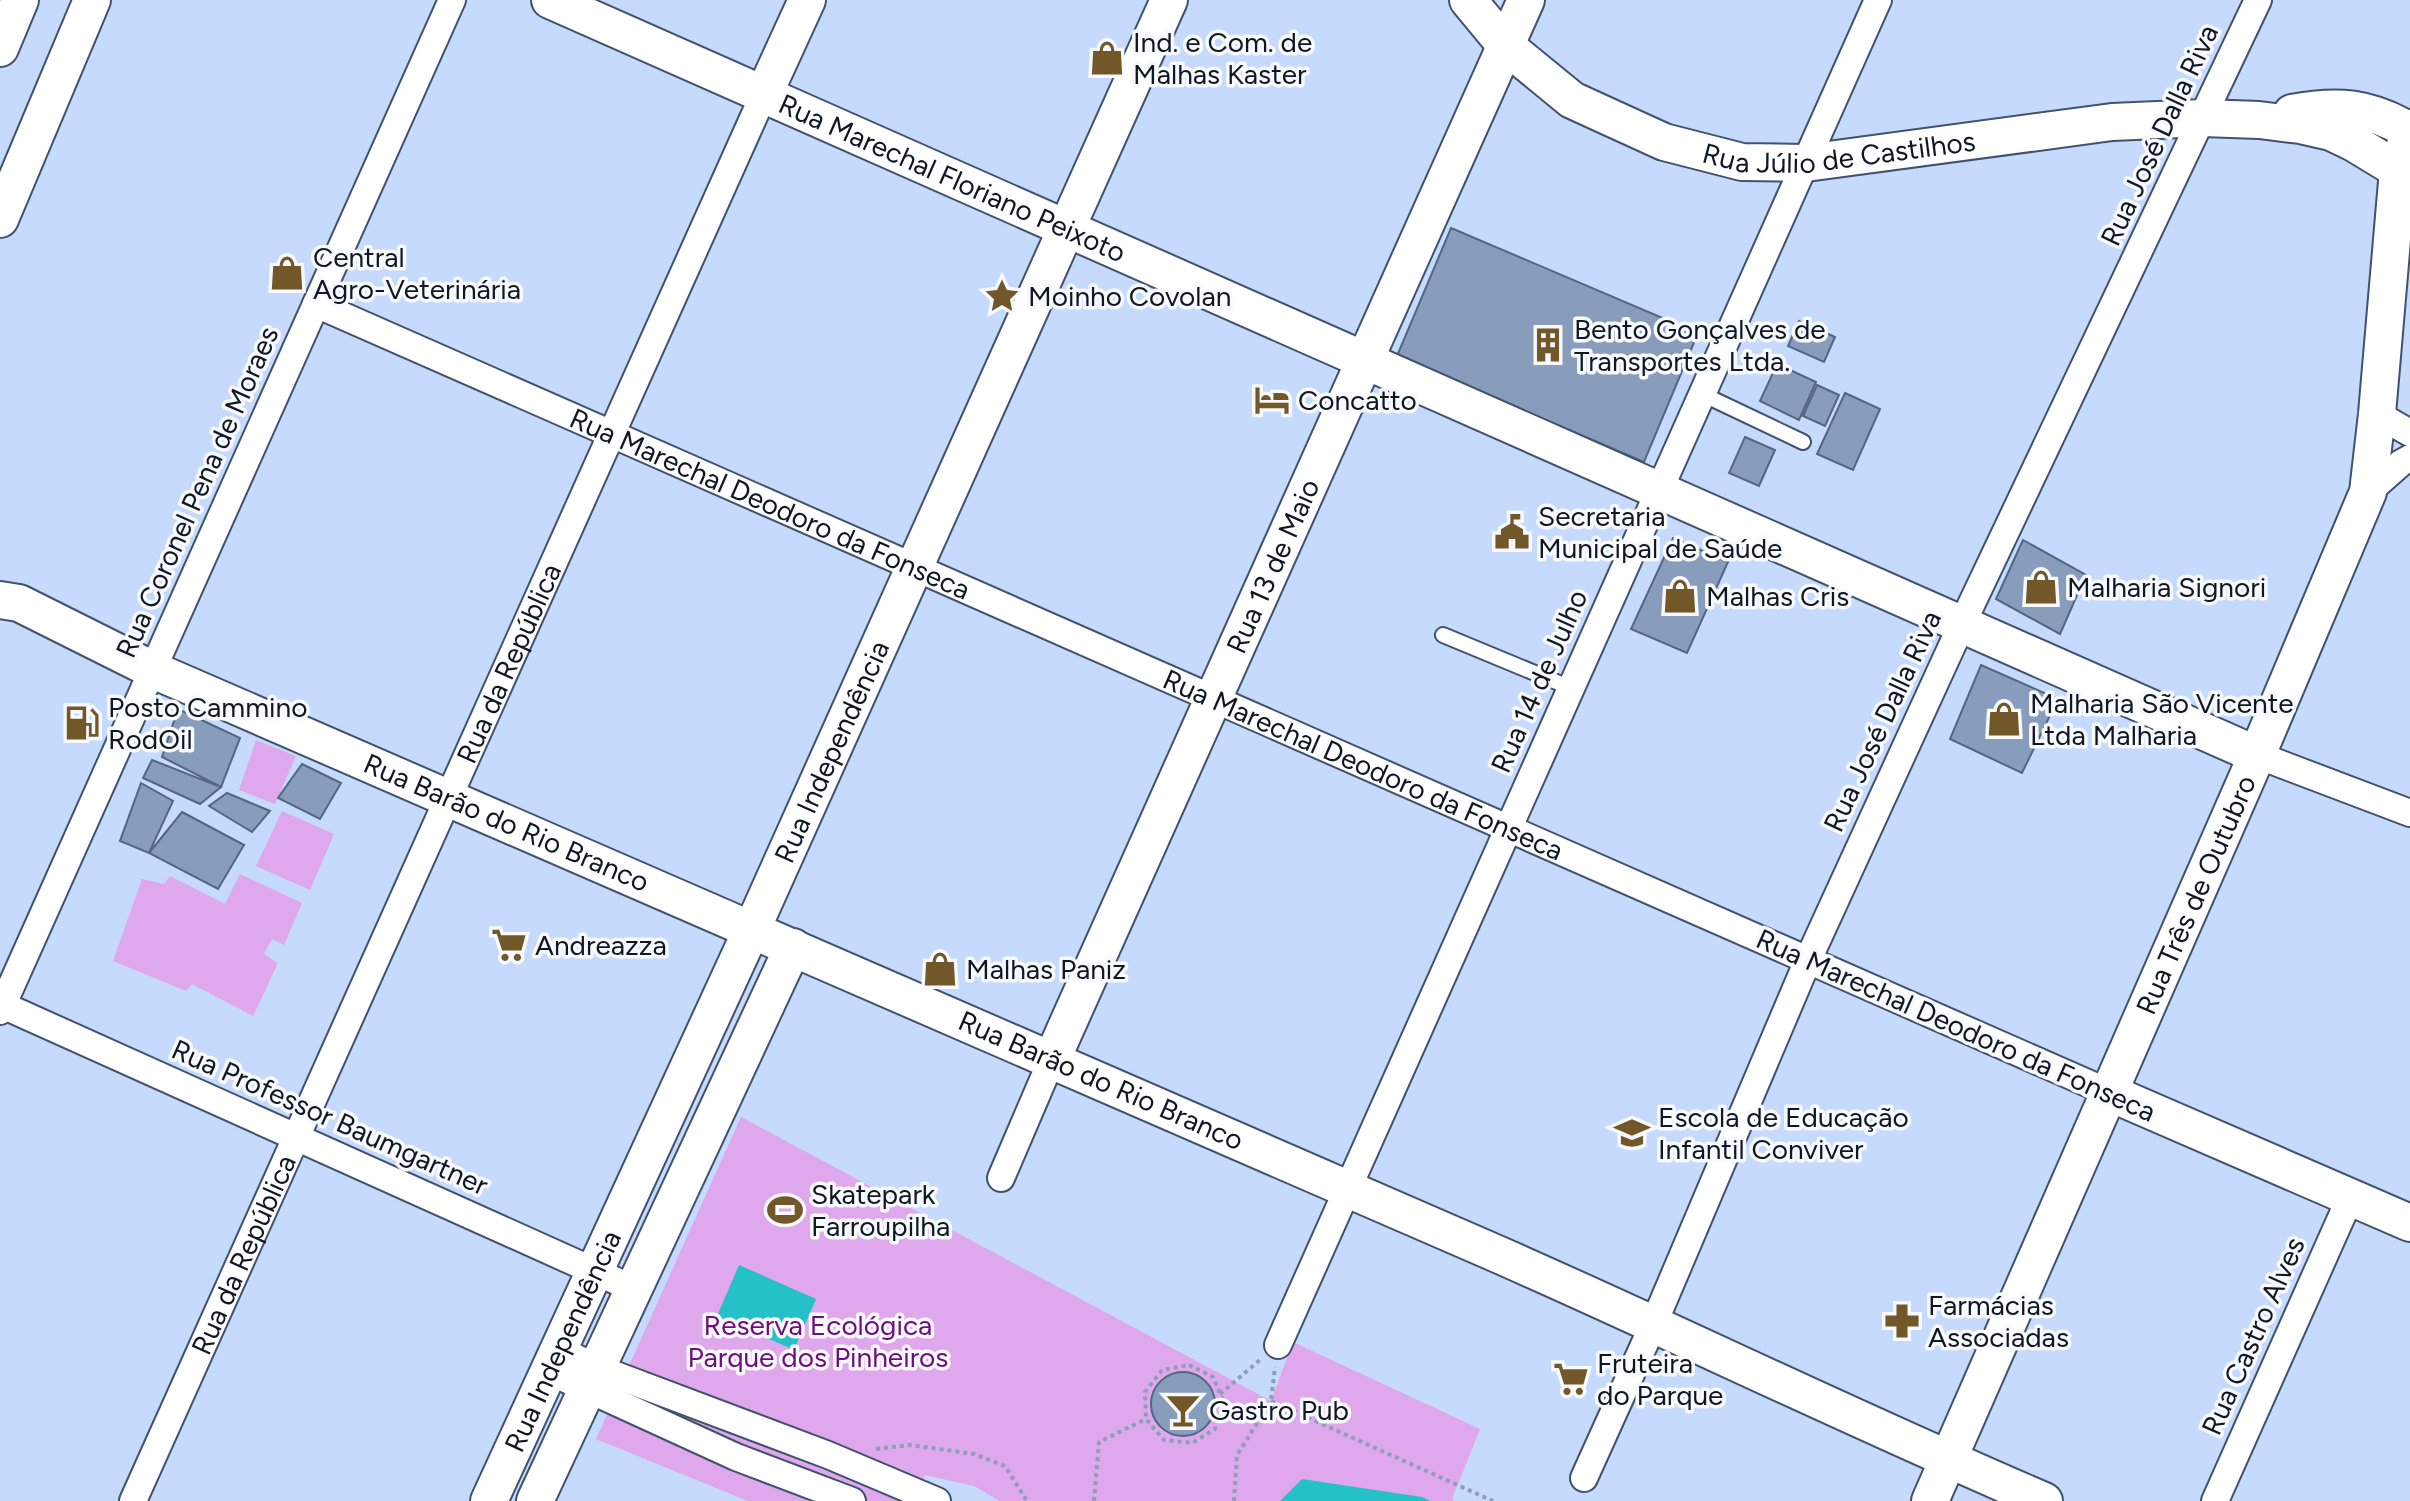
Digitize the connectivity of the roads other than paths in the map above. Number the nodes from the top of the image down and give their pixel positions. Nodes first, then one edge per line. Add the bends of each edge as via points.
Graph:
1 (20, 0) edge
2 (92, 0) edge
3 (452, 0) edge
4 (550, 0) edge
5 (807, 0) edge
6 (1169, 0) edge
7 (1468, 0) edge
8 (1526, 0) edge
9 (1878, 0) edge
10 (2258, 0) edge
11 (1506, 46) junction
12 (0, 48) edge
13 (764, 94) junction
14 (2203, 118) junction
15 (2259, 120) junction
16 (2410, 129) edge
17 (1806, 163) junction
18 (2404, 174) edge
19 (0, 219) edge
20 (2401, 224) edge
21 (1067, 228) junction
22 (316, 304) junction
23 (1365, 360) junction
24 (1702, 394) junction
25 (2377, 414) junction
26 (611, 433) junction
27 (2410, 433) edge
28 (1803, 442) dead end
29 (2410, 458) edge
30 (1659, 490) junction
31 (2368, 492) junction
32 (914, 566) junction
33 (6, 604) edge
34 (1962, 624) junction
35 (1443, 635) dead end
36 (153, 670) junction
37 (1571, 688) junction
38 (1214, 698) junction
39 (2257, 755) junction
40 (448, 797) junction
41 (2410, 813) edge
42 (1508, 828) junction
43 (752, 929) junction
44 (793, 947) junction
45 (1808, 960) junction
46 (1, 1007) edge
47 (1052, 1059) junction
48 (2110, 1093) junction
49 (296, 1137) junction
50 (1001, 1178) dead end
51 (1348, 1188) junction
52 (2350, 1198) junction
53 (2410, 1223) edge
54 (595, 1271) junction
55 (634, 1289) junction
56 (1654, 1323) junction
57 (1278, 1345) road end
58 (553, 1360) junction
59 (592, 1379) junction
60 (1948, 1460) junction
61 (1584, 1478) dead end
62 (141, 1498) edge
63 (489, 1501) edge
64 (535, 1501) edge
65 (852, 1501) edge
66 (937, 1501) edge
67 (1930, 1501) edge
68 (2044, 1501) edge
69 (2215, 1501) edge

1 - 12 main road
2 - 19 main road
3 - 22 street, Rua Coronel Pena de Moraes
4 - 13 main road, Rua Marechal Floriano Peixoto
5 - 13 main road, Rua da República
6 - 21 main road, Rua Independência
7 - 11 main road, Rua Júlio de Castilhos
8 - 11 main road, Rua 13 de Maio
9 - 17 street, Rua 14 de Julho
10 - 14 street, Rua José Dalla Riva
11 - 17 main road, Rua Júlio de Castilhos via 1572,100 1664,142 1742,162
11 - 23 main road, Rua 13 de Maio
13 - 21 main road, Rua Marechal Floriano Peixoto
13 - 26 street, Rua da República
14 - 15 main road, Rua Júlio de Castilhos
14 - 17 main road, Rua Júlio de Castilhos via 2112,122
14 - 34 street, Rua José Dalla Riva
15 - 16 main road, Rua Júlio de Castilhos via 2351,109 2380,114
15 - 18 main road, Rua Júlio de Castilhos via 2331,132
16 - 18 main road, Rua Júlio de Castilhos
17 - 24 street, Rua 14 de Julho
18 - 20 main road, Rua Três de Outubro
20 - 25 main road, Rua Três de Outubro
21 - 23 main road, Rua Marechal Floriano Peixoto
21 - 32 main road, Rua Independência
22 - 26 street, Rua Marechal Deodoro da Fonseca
22 - 36 street, Rua Coronel Pena de Moraes
23 - 30 main road, Rua Marechal Floriano Peixoto
23 - 38 main road, Rua 13 de Maio
24 - 28 lane
24 - 30 street, Rua 14 de Julho
25 - 27 street
25 - 31 main road, Rua Três de Outubro
26 - 32 street, Rua Marechal Deodoro da Fonseca
26 - 40 street, Rua da República
29 - 31 street
30 - 34 main road, Rua Marechal Floriano Peixoto
30 - 37 street, Rua 14 de Julho
31 - 39 main road, Rua Três de Outubro
32 - 38 street, Rua Marechal Deodoro da Fonseca
32 - 43 main road, Rua Independência
33 - 36 main road, Rua Barão do Rio Branco
34 - 39 main road, Rua Marechal Floriano Peixoto
34 - 45 street, Rua José Dalla Riva
35 - 37 lane
36 - 40 main road, Rua Barão do Rio Branco
36 - 46 street, Rua Coronel Pena de Moraes
37 - 42 street, Rua 14 de Julho
38 - 42 street, Rua Marechal Deodoro da Fonseca
38 - 47 main road, Rua 13 de Maio
39 - 41 street, Rua Marechal Floriano Peixoto
39 - 48 main road, Rua Três de Outubro
40 - 43 main road, Rua Barão do Rio Branco
40 - 49 street, Rua da República
42 - 45 street, Rua Marechal Deodoro da Fonseca
42 - 51 street, Rua 14 de Julho
43 - 44 main road, Rua Barão do Rio Branco
43 - 54 main road, Rua Independência
44 - 47 main road, Rua Barão do Rio Branco
44 - 55 main road, Rua Independência
45 - 48 street, Rua Marechal Deodoro da Fonseca
45 - 56 street, Rua José Dalla Riva
46 - 49 street, Rua Professor Baumgartner
47 - 50 street, Rua 13 de Maio
47 - 51 main road, Rua Barão do Rio Branco
48 - 52 main road, Rua Marechal Deodoro da Fonseca
48 - 60 main road, Rua Três de Outubro
49 - 54 street, Rua Professor Baumgartner
49 - 62 street, Rua da República
51 - 56 main road, Rua Barão do Rio Branco
51 - 57 street, Rua 14 de Julho
52 - 53 main road, Rua Marechal Deodoro da Fonseca
52 - 69 street, Rua Castro Alves
54 - 55 street, Rua Professor Baumgartner
54 - 58 main road, Rua Independência
55 - 59 main road, Rua Independência
56 - 60 main road, Rua Barão do Rio Branco
56 - 61 street, Rua José Dalla Riva
58 - 59 street
58 - 63 main road, Rua Independência
59 - 64 main road, Rua Independência
59 - 65 street via 736,1457
59 - 66 street via 828,1455
60 - 67 main road, Rua Três de Outubro
60 - 68 main road, Rua Barão do Rio Branco

